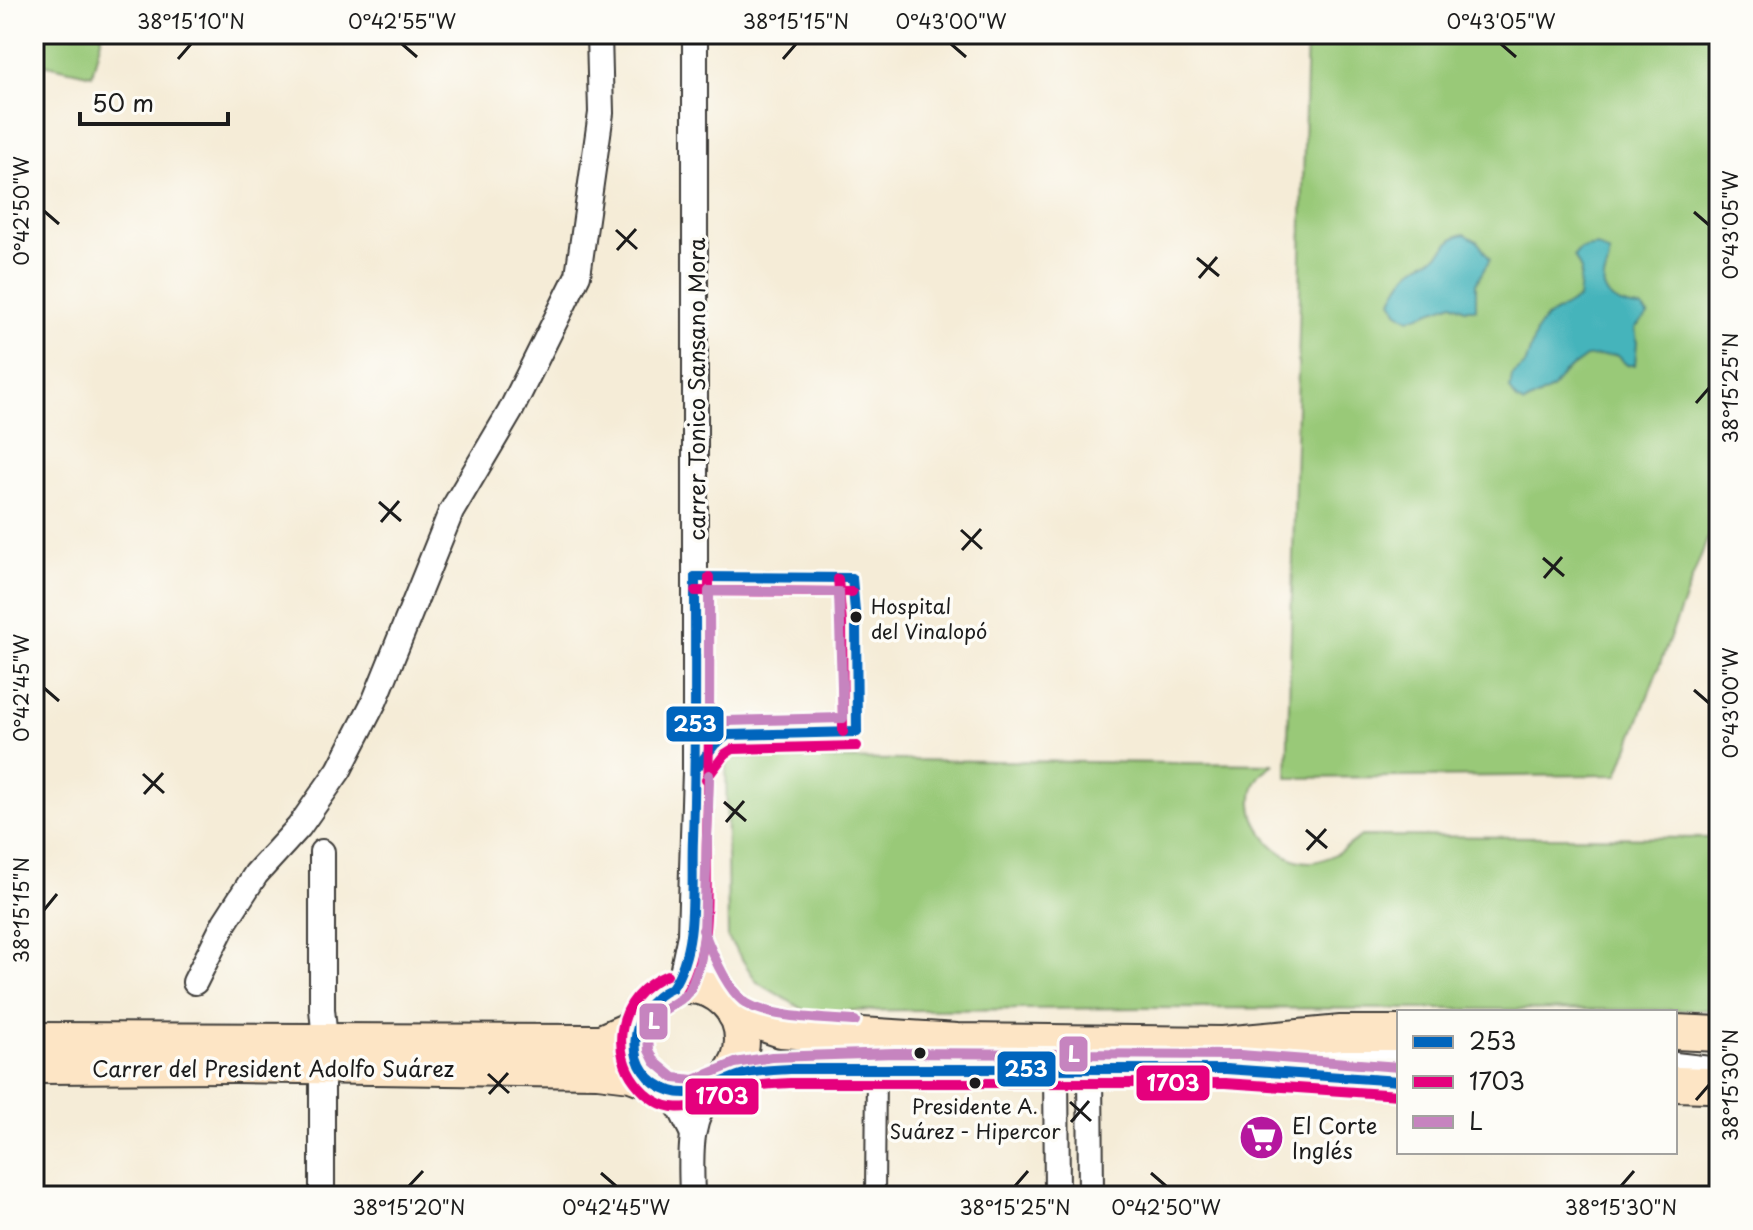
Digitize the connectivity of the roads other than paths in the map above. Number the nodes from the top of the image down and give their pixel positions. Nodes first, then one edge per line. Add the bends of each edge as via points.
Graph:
1 (599, 34) edge
2 (695, 34) edge
3 (322, 852) dead end
4 (690, 935) junction
5 (195, 982) dead end
6 (672, 988) junction
7 (730, 1007) junction
8 (638, 1021) junction
9 (1677, 1032) edge
10 (1397, 1033) edge
11 (1719, 1034) edge
12 (34, 1040) edge
13 (1223, 1044) junction
14 (1397, 1050) edge
15 (324, 1053) junction
16 (1677, 1054) edge
17 (34, 1066) edge
18 (1677, 1066) edge
19 (876, 1067) junction
20 (1056, 1067) junction
21 (1397, 1067) edge
22 (1090, 1068) junction
23 (1254, 1070) junction
24 (1705, 1073) edge
25 (1397, 1081) edge
26 (718, 1085) junction
27 (659, 1086) junction
28 (692, 1132) junction
29 (322, 1196) edge
30 (692, 1196) edge
31 (875, 1196) edge
32 (1057, 1196) edge
33 (1091, 1196) edge

1 - 5 street via 601,113 578,275 510,412 451,512 375,700 339,770 299,827 256,874
2 - 4 street, carrer Tonico Sansano Mora via 696,734
3 - 15 street
4 - 6 street, carrer Tonico Sansano Mora via 682,973
4 - 7 street, carrer Tonico Sansano Mora via 705,972
6 - 7 main road via 698,986 715,992
6 - 8 main road via 649,1003
7 - 13 main road via 781,1030 957,1041
7 - 26 main road via 743,1035 741,1053
8 - 15 main road, Carrer del President Adolfo Suárez via 601,1042
8 - 27 main road via 635,1053 642,1070
9 - 11 main road
10 - 13 main road
12 - 15 main road, Carrer del President Adolfo Suárez
13 - 14 street
15 - 17 main road, Carrer del President Adolfo Suárez
15 - 27 main road, Carrer del President Adolfo Suárez via 616,1071
15 - 29 street
16 - 24 street
18 - 24 street
19 - 20 main road
19 - 26 main road via 778,1070 741,1075
19 - 31 street
20 - 22 main road
20 - 32 street
21 - 23 street
22 - 23 main road
22 - 33 street
23 - 25 main road
26 - 27 main road via 688,1095
26 - 28 street via 706,1098
27 - 28 street
28 - 30 street

